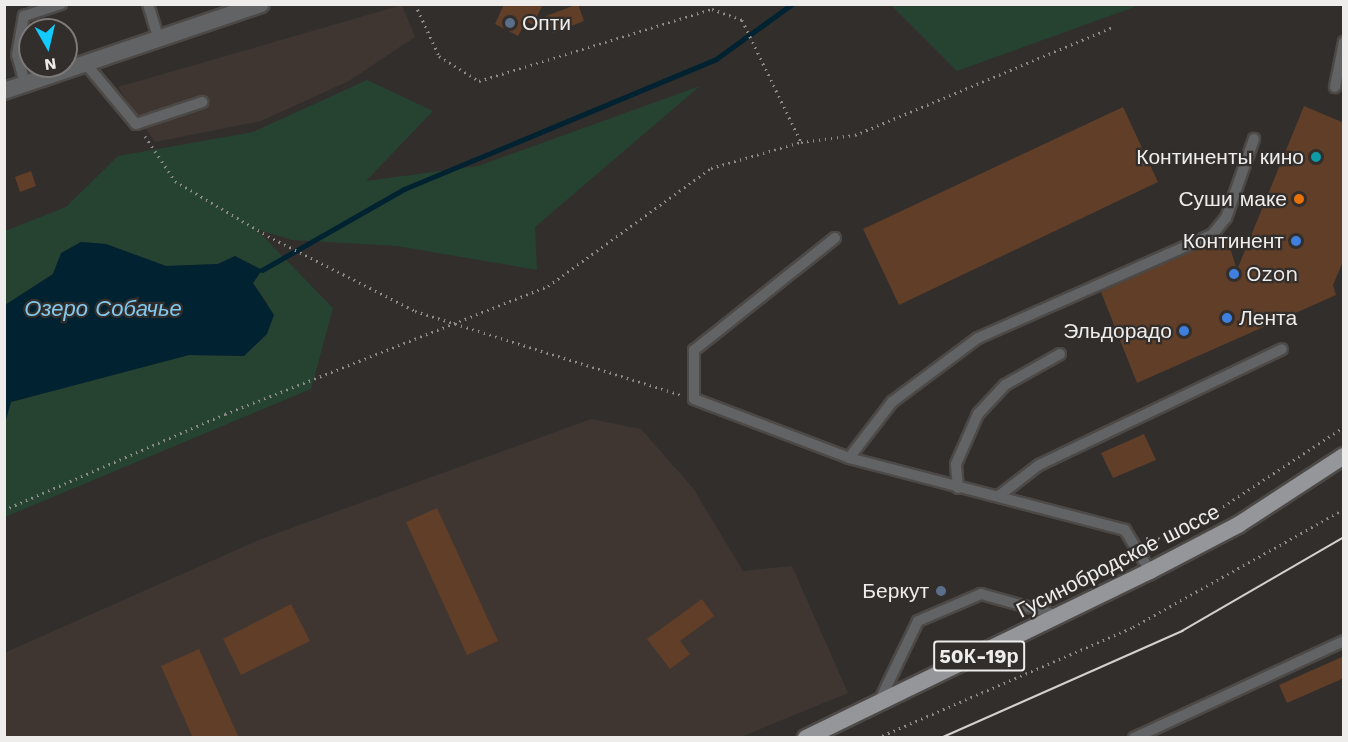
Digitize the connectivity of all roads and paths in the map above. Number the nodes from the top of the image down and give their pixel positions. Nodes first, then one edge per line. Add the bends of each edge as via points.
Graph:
1 (61, 4) edge
2 (148, 4) edge
3 (261, 4) edge
4 (416, 4) edge
5 (1113, 27) dead end
6 (159, 39) junction
7 (1344, 42) edge
8 (86, 64) junction
9 (25, 84) junction
10 (1335, 87) dead end
11 (4, 91) edge
12 (202, 102) dead end
13 (136, 124) junction
14 (1254, 139) dead end
15 (801, 142) junction
16 (835, 238) dead end
17 (452, 322) junction
18 (1282, 349) dead end
19 (1060, 354) dead end
20 (694, 399) junction
21 (1344, 427) edge
22 (1344, 456) edge
23 (849, 458) junction
24 (958, 488) junction
25 (1000, 495) junction
26 (1344, 509) edge
27 (4, 510) edge
28 (1125, 530) junction
29 (1150, 571) junction
30 (1063, 616) junction
31 (1344, 641) edge
32 (878, 704) junction
33 (806, 738) edge
34 (877, 738) edge
35 (1134, 738) edge

1 - 9 lane via 24,16 17,55
2 - 6 lane
3 - 6 street
4 - 15 path via 439,56 479,81 712,9 742,20
5 - 15 path via 855,135
6 - 8 street
7 - 10 lane
8 - 9 street
8 - 13 lane
9 - 11 street
12 - 13 lane
13 - 17 path via 175,181 348,278 415,311
14 - 23 lane via 1226,218 1212,235 978,338 892,402
15 - 17 path via 711,168 548,286
16 - 20 lane via 694,350
17 - 20 path
17 - 27 path
18 - 25 lane via 1039,465
19 - 24 lane via 1005,385 978,414 956,464
20 - 23 lane
21 - 28 path via 1174,538 1161,542
22 - 29 main road, Гусинобродское шоссе / 50К-19р via 1238,525
23 - 24 lane
24 - 25 lane
25 - 28 lane
26 - 34 path via 1133,627
28 - 29 lane
29 - 30 main road, Гусинобродское шоссе / 50К-19р
30 - 32 main road, Гусинобродское шоссе / 50К-19р
30 - 32 lane via 981,594 918,621
31 - 35 lane
32 - 33 main road, Гусинобродское шоссе / 50К-19р

